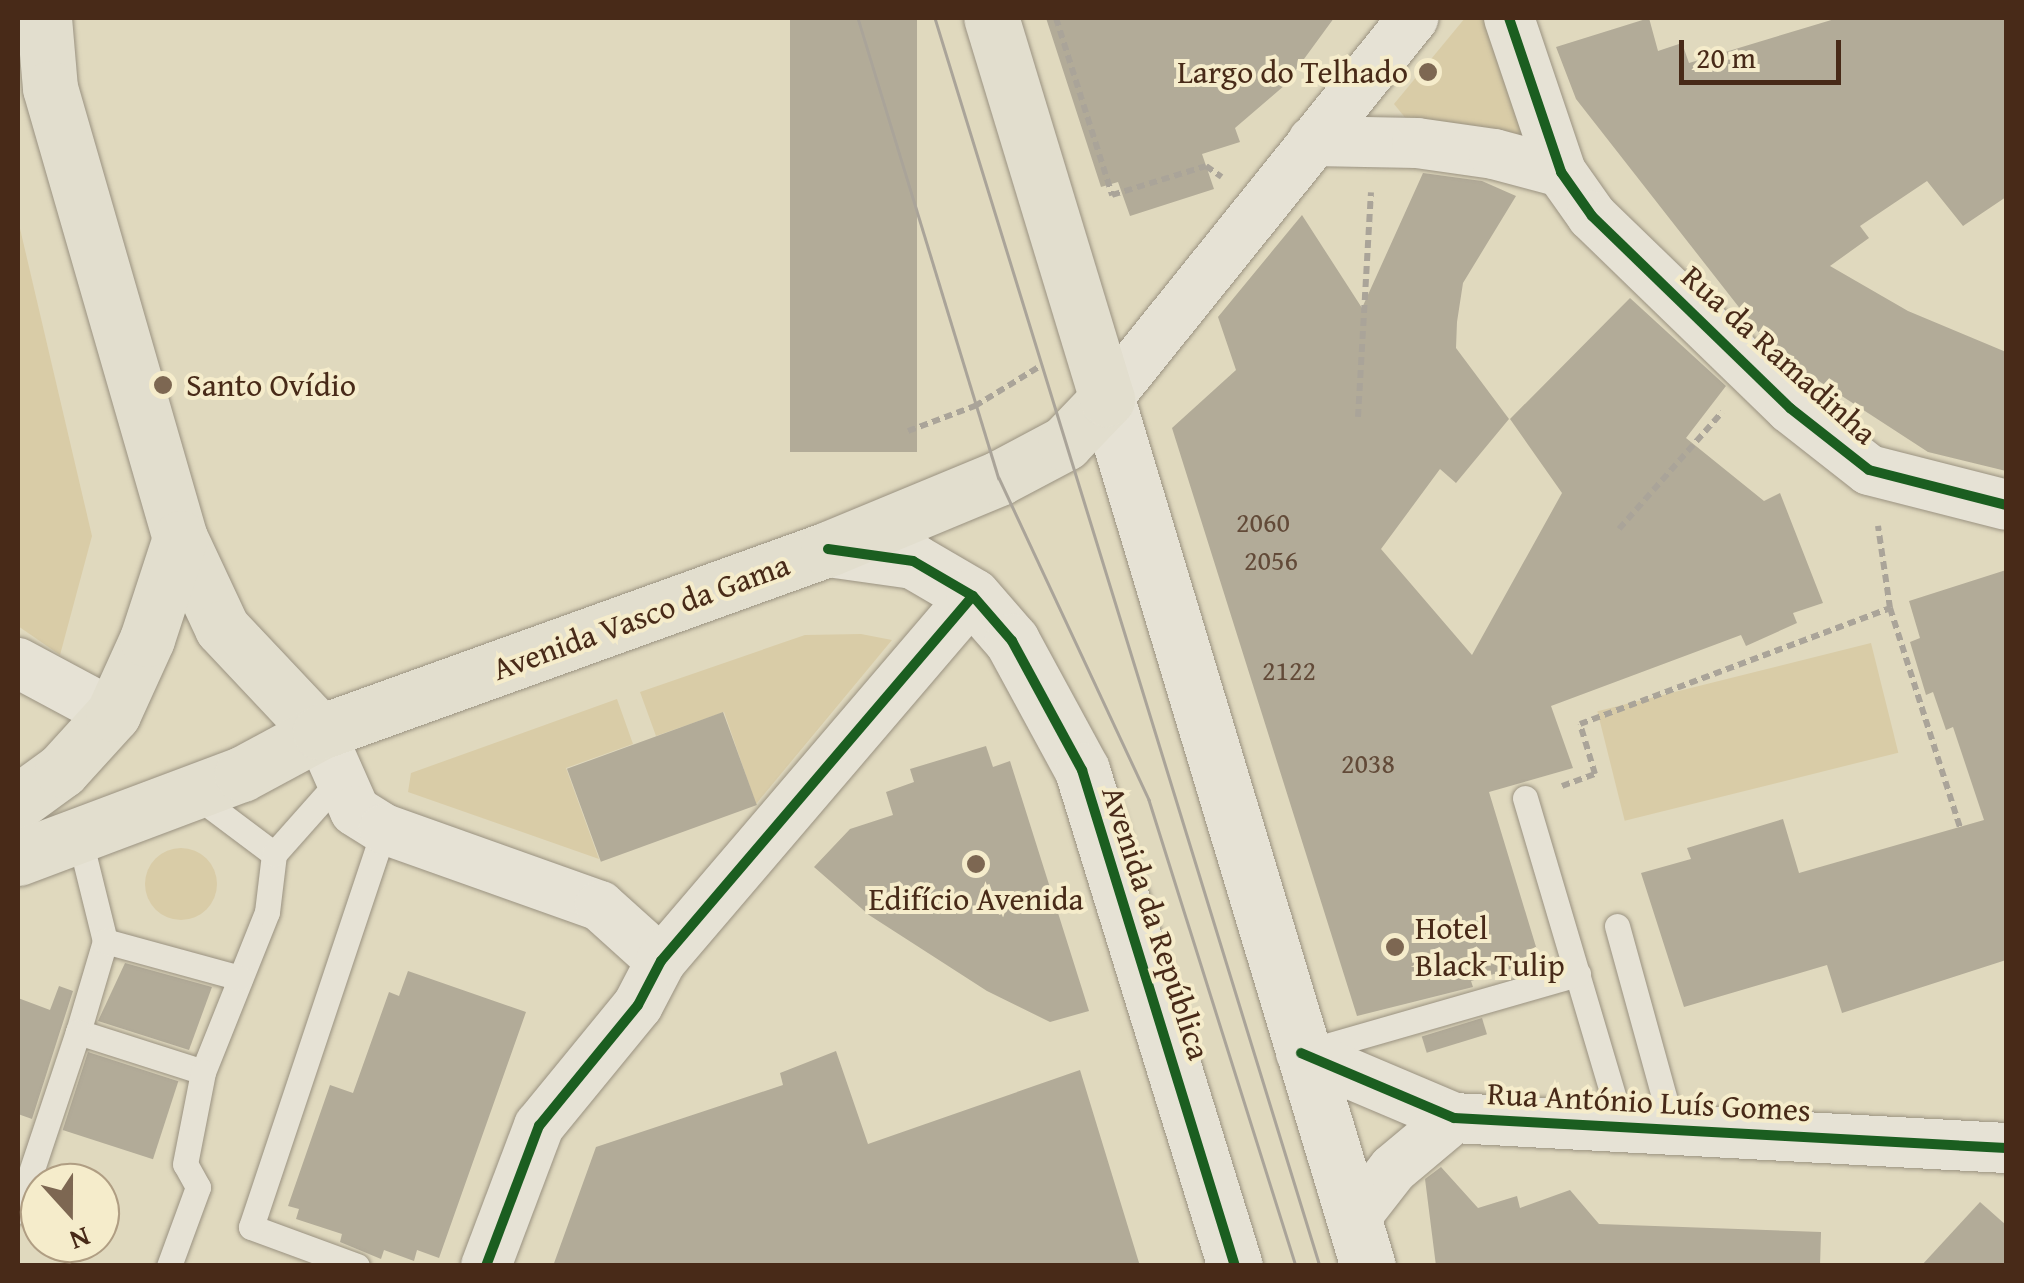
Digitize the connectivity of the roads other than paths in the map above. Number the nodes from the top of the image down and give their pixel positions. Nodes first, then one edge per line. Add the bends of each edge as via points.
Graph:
1 (44, 18) edge
2 (990, 18) edge
3 (1413, 18) edge
4 (1508, 18) edge
5 (1313, 141) junction
6 (1561, 172) junction
7 (1107, 399) junction
8 (2006, 505) edge
9 (180, 538) junction
10 (828, 549) junction
11 (973, 596) junction
12 (18, 664) edge
13 (113, 714) junction
14 (320, 732) junction
15 (338, 782) junction
16 (194, 794) junction
17 (1524, 798) road end
18 (18, 802) edge
19 (384, 828) junction
20 (79, 836) junction
21 (274, 854) junction
22 (18, 858) edge
23 (1617, 926) dead end
24 (105, 941) junction
25 (660, 961) junction
26 (1578, 974) junction
27 (240, 978) junction
28 (78, 1032) junction
29 (1301, 1053) junction
30 (203, 1072) junction
31 (1454, 1118) junction
32 (1622, 1125) junction
33 (1672, 1126) junction
34 (2006, 1148) edge
35 (18, 1212) edge
36 (1361, 1242) edge
37 (169, 1266) edge
38 (357, 1266) edge
39 (486, 1266) edge
40 (1236, 1266) edge

1 - 9 main road via 50,88
2 - 7 main road
3 - 5 street
4 - 6 street
5 - 6 street via 1494,154
5 - 7 street
6 - 8 street, Rua da Ramadinha via 1592,216 1869,470
7 - 10 main road, Avenida Vasco da Gama via 1049,452
7 - 29 main road
9 - 13 main road via 147,639
9 - 14 main road via 222,628
10 - 11 main road, Avenida da República via 913,562
10 - 14 main road, Avenida Vasco da Gama
11 - 25 street
11 - 40 main road, Avenida da República via 1012,641 1082,770
12 - 13 street
13 - 18 main road via 62,770
14 - 15 street
14 - 16 main road, Avenida Vasco da Gama
15 - 19 street via 355,812
15 - 21 lane
16 - 20 main road, Avenida Vasco da Gama
16 - 21 lane
17 - 26 lane
19 - 25 street via 600,906
19 - 38 lane via 250,1227
20 - 22 main road, Avenida Vasco da Gama
20 - 24 lane
21 - 27 lane via 266,912
23 - 33 lane
24 - 27 lane
24 - 28 lane
25 - 39 street via 638,1005 539,1126
26 - 29 lane
26 - 32 lane
27 - 30 lane
28 - 30 lane
28 - 35 lane
29 - 31 street, Rua António Luís Gomes
29 - 36 main road
30 - 37 lane via 186,1164 198,1187
31 - 32 street, Rua António Luís Gomes
31 - 36 street, Rua António Luís Gomes via 1393,1170
32 - 33 street, Rua António Luís Gomes
33 - 34 street, Rua António Luís Gomes

